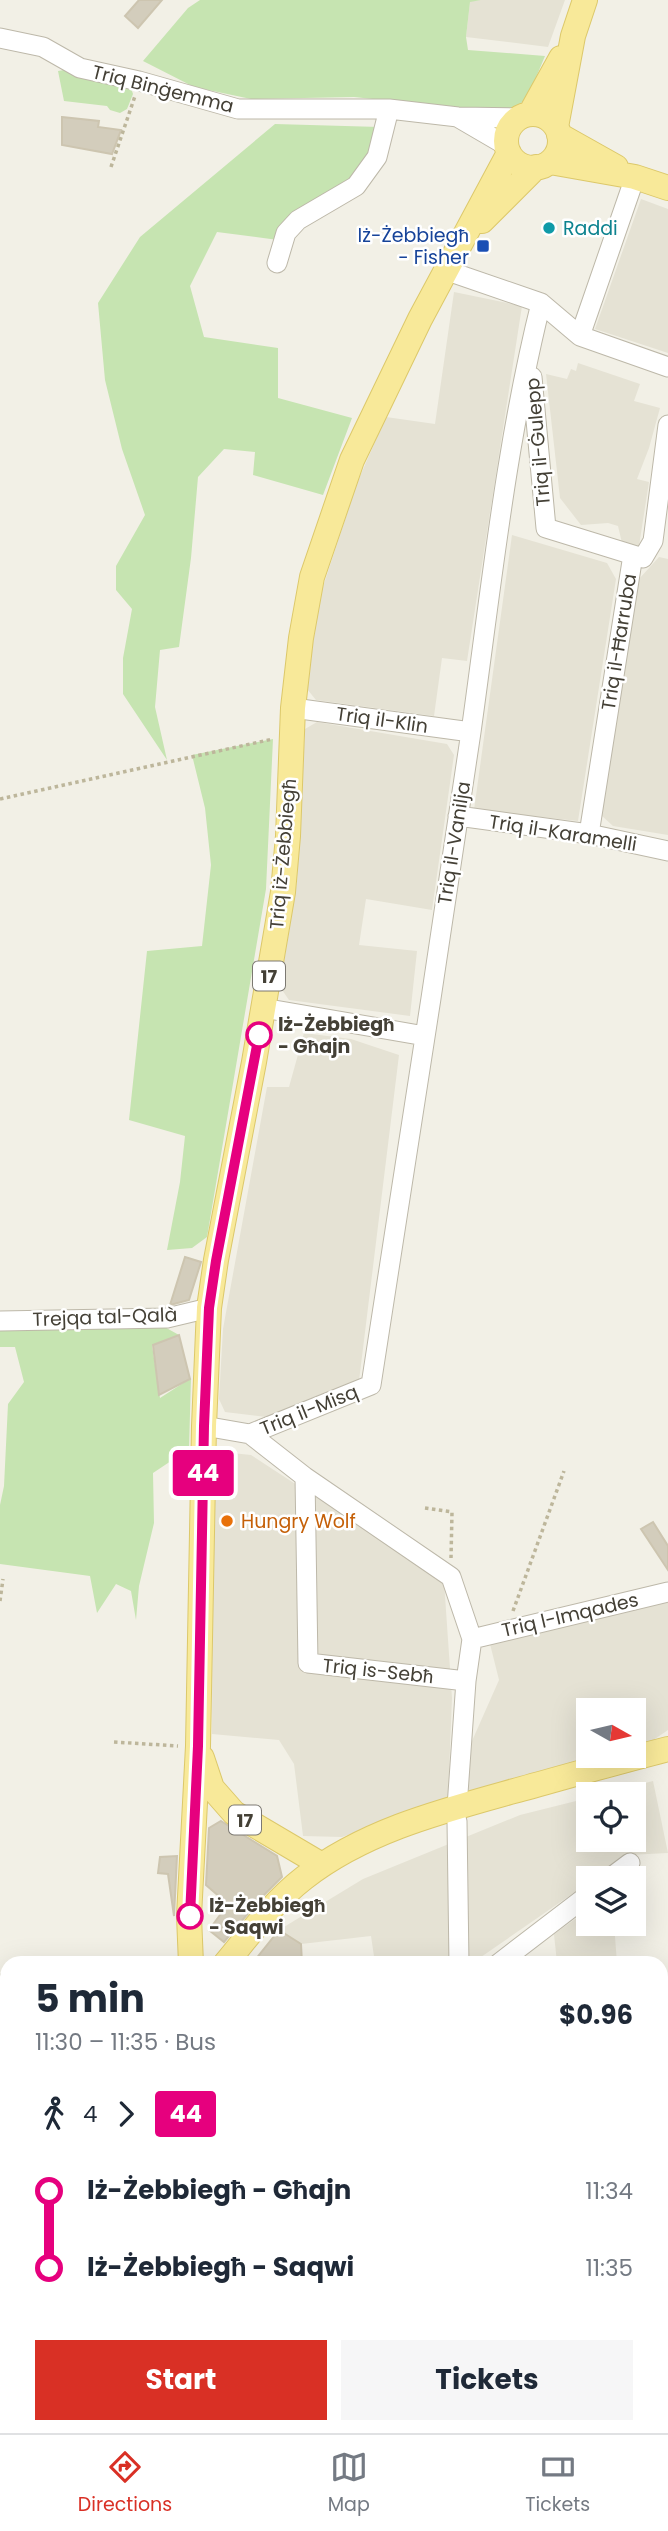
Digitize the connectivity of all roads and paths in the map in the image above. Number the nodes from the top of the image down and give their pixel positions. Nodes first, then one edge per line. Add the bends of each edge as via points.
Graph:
1 (585, 0) edge
2 (573, 36) junction
3 (0, 38) edge
4 (139, 81) junction
5 (389, 109) junction
6 (524, 116) junction
7 (458, 117) junction
8 (558, 131) junction
9 (508, 149) junction
10 (543, 165) junction
11 (111, 167) dead end
12 (635, 177) junction
13 (668, 188) edge
14 (466, 237) junction
15 (277, 263) dead end
16 (445, 270) junction
17 (541, 303) junction
18 (580, 336) junction
19 (530, 349) junction
20 (668, 367) edge
21 (668, 425) edge
22 (633, 555) junction
23 (293, 708) junction
24 (471, 732) junction
25 (292, 734) junction
26 (0, 799) edge
27 (458, 816) junction
28 (589, 834) junction
29 (668, 851) edge
30 (263, 1008) junction
31 (425, 1037) junction
32 (209, 1308) junction
33 (0, 1321) edge
34 (371, 1385) joint
35 (204, 1426) junction
36 (250, 1434) junction
37 (564, 1471) dead end
38 (305, 1477) junction
39 (425, 1508) dead end
40 (451, 1577) junction
41 (3, 1578) dead end
42 (668, 1592) edge
43 (0, 1601) edge
44 (506, 1630) junction
45 (472, 1639) junction
46 (466, 1681) junction
47 (114, 1742) dead end
48 (198, 1746) junction
49 (668, 1749) edge
50 (668, 1761) edge
51 (234, 1813) junction
52 (457, 1814) junction
53 (193, 1831) junction
54 (630, 1863) dead end
55 (322, 1865) junction
56 (626, 1866) edge
57 (576, 1904) edge
58 (191, 1956) edge
59 (232, 1956) edge
60 (242, 1956) edge
61 (459, 1956) edge
62 (508, 1956) edge

1 - 2 main road, 17
2 - 6 main road, 17
2 - 8 main road, 17
3 - 4 street, Triq Binġemma via 43,47 80,68
4 - 5 street, Triq Binġemma via 238,109
4 - 11 path
5 - 7 street, Triq Binġemma
5 - 15 street via 377,157 356,186 298,220 286,233
6 - 7 street, Triq Binġemma
6 - 8 main road via 540,114
6 - 9 main road, 17 via 509,130
7 - 9 street, Triq Binġemma
8 - 10 main road, 17 via 558,150
8 - 12 main road
9 - 10 main road via 521,164
9 - 14 main road, Triq iż-Żebbiegħ / 17
10 - 12 main road
10 - 14 main road, Triq iż-Żebbiegħ / 17
12 - 13 main road
12 - 18 street
14 - 16 main road, Triq iż-Żebbiegħ / 17
16 - 17 street
16 - 23 main road, Triq iż-Żebbiegħ / 17 via 348,472 312,577
17 - 18 street
17 - 19 street, Triq il-Vanilja
18 - 20 street
19 - 22 street, Triq il-Ġulepp via 546,528
19 - 24 street, Triq il-Vanilja via 499,527
21 - 22 street, Triq il-Ħarruba via 653,541 643,558
22 - 28 street, Triq il-Ħarruba
23 - 24 street, Triq il-Klin
23 - 25 main road, Triq iż-Żebbiegħ / 17
24 - 27 street, Triq il-Vanilja
25 - 26 path
25 - 30 main road, Triq iż-Żebbiegħ / 17 via 283,892
27 - 28 street, Triq il-Karamelli
27 - 31 street, Triq il-Vanilja
28 - 29 street, Triq il-Karamelli
30 - 31 street
30 - 32 main road, Triq iż-Żebbiegħ / 17
31 - 34 street, Triq il-Vanilja
32 - 33 street, Trejqa tal-Qalà via 167,1318
32 - 35 main road, Triq iż-Żebbiegħ / 17
34 - 36 street, Triq il-Misq
35 - 36 street, Triq il-Misq
35 - 48 main road, Triq iż-Żebbiegħ / 17
36 - 38 street
37 - 44 path
38 - 40 street
38 - 46 street, Triq is-Sebħ via 308,1663
39 - 40 path via 452,1512
40 - 45 street
41 - 43 path
42 - 44 street, Triq l-Imqades
44 - 45 street, Triq l-Imqades
45 - 46 street
46 - 52 street
47 - 48 path
48 - 51 main road, 17 via 212,1788
48 - 53 main road, Triq iż-Żebbiegħ / 17
49 - 52 main road
50 - 52 main road
51 - 53 main road via 212,1812
51 - 55 main road, 17
52 - 55 main road via 393,1829
52 - 60 main road via 328,1876 293,1901
52 - 61 street
53 - 58 main road, Triq iż-Żebbiegħ / 17
54 - 56 street
55 - 59 main road via 264,1916
57 - 62 street

